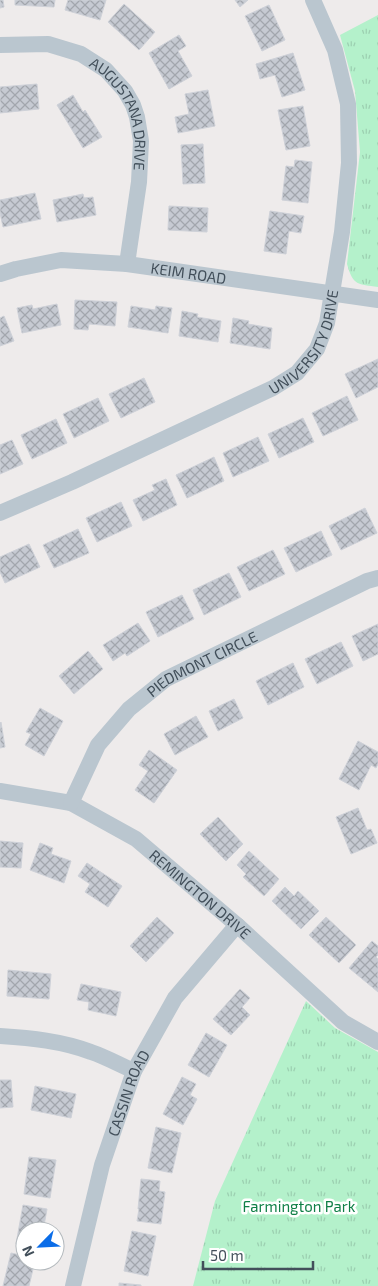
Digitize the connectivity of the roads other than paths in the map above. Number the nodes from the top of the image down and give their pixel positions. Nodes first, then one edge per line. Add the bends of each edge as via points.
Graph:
1 (313, 0) edge
2 (0, 45) edge
3 (127, 264) junction
4 (0, 274) edge
5 (332, 294) junction
6 (378, 300) edge
7 (0, 513) edge
8 (378, 578) edge
9 (0, 791) edge
10 (71, 803) junction
11 (236, 925) junction
12 (0, 1036) edge
13 (378, 1042) edge
14 (134, 1071) junction
15 (73, 1286) edge

1 - 5 street, UNIVERSITY DRIVE via 335,50 348,104 349,163
2 - 3 street, AUGUSTANA DRIVE via 48,44 81,54 106,70 125,91 137,117 141,141 139,182
3 - 4 street, KEIM ROAD via 61,260
3 - 5 street, KEIM ROAD
5 - 6 street, KEIM ROAD
5 - 7 street, UNIVERSITY DRIVE via 327,323 317,349 297,373 273,388
8 - 10 street, PIEDMONT CIRCLE via 367,580 166,680 129,709 98,746
9 - 10 street, REMINGTON DRIVE
10 - 11 street, REMINGTON DRIVE via 136,839
11 - 13 street, REMINGTON DRIVE via 343,1022
11 - 14 street, CASSIN ROAD via 175,998
12 - 14 street via 61,1043
14 - 15 street, CASSIN ROAD via 102,1166

